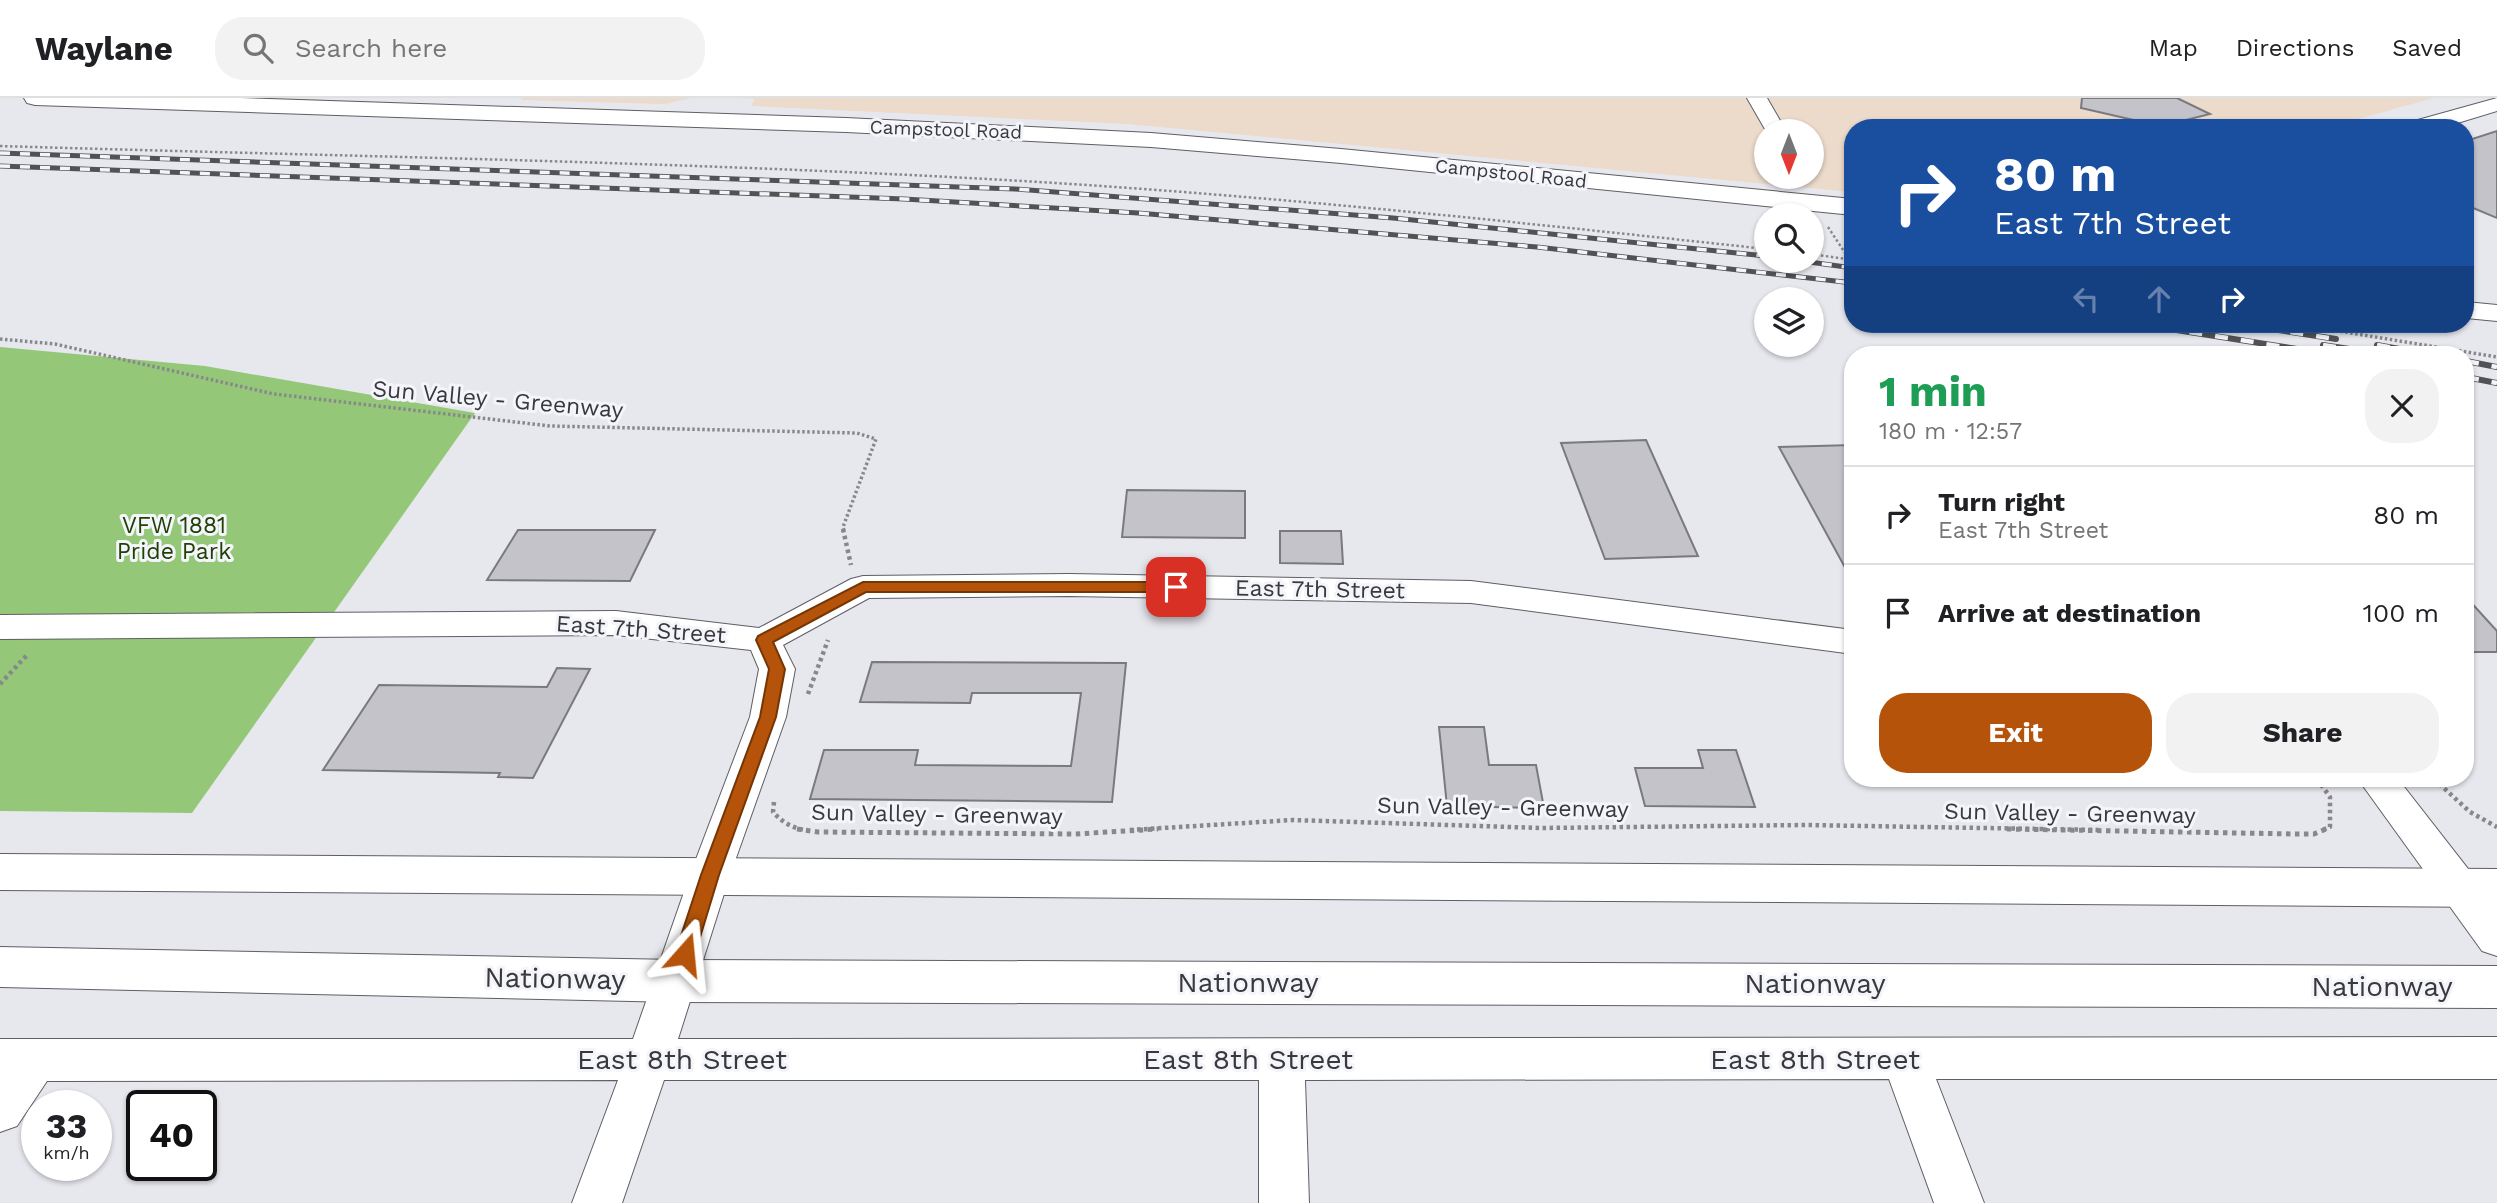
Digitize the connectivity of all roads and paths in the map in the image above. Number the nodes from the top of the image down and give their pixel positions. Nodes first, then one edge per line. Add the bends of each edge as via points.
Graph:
1 (35, 98) edge
2 (1757, 98) edge
3 (2497, 104) edge
4 (1769, 119) edge
5 (2446, 119) edge
6 (0, 146) edge
7 (1844, 205) edge
8 (1754, 248) edge
9 (1824, 256) edge
10 (1844, 259) edge
11 (2474, 311) edge
12 (2497, 313) edge
13 (2351, 333) edge
14 (0, 339) edge
15 (2430, 346) edge
16 (2474, 353) edge
17 (2497, 357) edge
18 (843, 596) junction
19 (0, 627) edge
20 (764, 640) junction
21 (1844, 641) edge
22 (804, 707) dead end
23 (2323, 787) edge
24 (2383, 787) edge
25 (2443, 787) edge
26 (775, 795) dead end
27 (2497, 827) edge
28 (0, 872) edge
29 (710, 875) junction
30 (2477, 888) edge
31 (2497, 938) edge
32 (0, 967) edge
33 (676, 981) junction
34 (2497, 987) edge
35 (2497, 1058) edge
36 (648, 1059) junction
37 (1282, 1059) junction
38 (1905, 1059) junction
39 (18, 1060) edge
40 (0, 1110) edge
41 (597, 1203) edge
42 (1284, 1203) edge
43 (1959, 1203) edge

1 - 7 main road, Campstool Road via 1074,135
2 - 4 street
3 - 5 main road
6 - 8 path via 988,180 1233,196
9 - 10 path
11 - 12 street
13 - 15 path
14 - 18 path, Sun Valley - Greenway via 55,344 274,394 550,426 857,433 876,439 844,527 852,571
16 - 17 path
18 - 20 street, East 7th Street
18 - 21 street, East 7th Street via 863,587 1069,585 1471,592
18 - 22 path, Sun Valley - Greenway
19 - 20 street, East 7th Street via 616,623
20 - 29 street via 777,669 768,717
23 - 26 path, Sun Valley - Greenway via 2330,797 2330,827 2314,834 1805,825 1528,828 1293,820 1075,834 818,832 782,823 773,812
24 - 30 street
25 - 27 path via 2470,812
28 - 29 main road
29 - 30 main road
29 - 33 street
30 - 31 street
32 - 33 main road, Nationway
33 - 34 main road, Nationway
33 - 36 street
35 - 38 street, East 8th Street
36 - 37 street, East 8th Street
36 - 39 street, East 8th Street
36 - 41 street
37 - 38 street, East 8th Street
37 - 42 street
38 - 43 street
39 - 40 street

